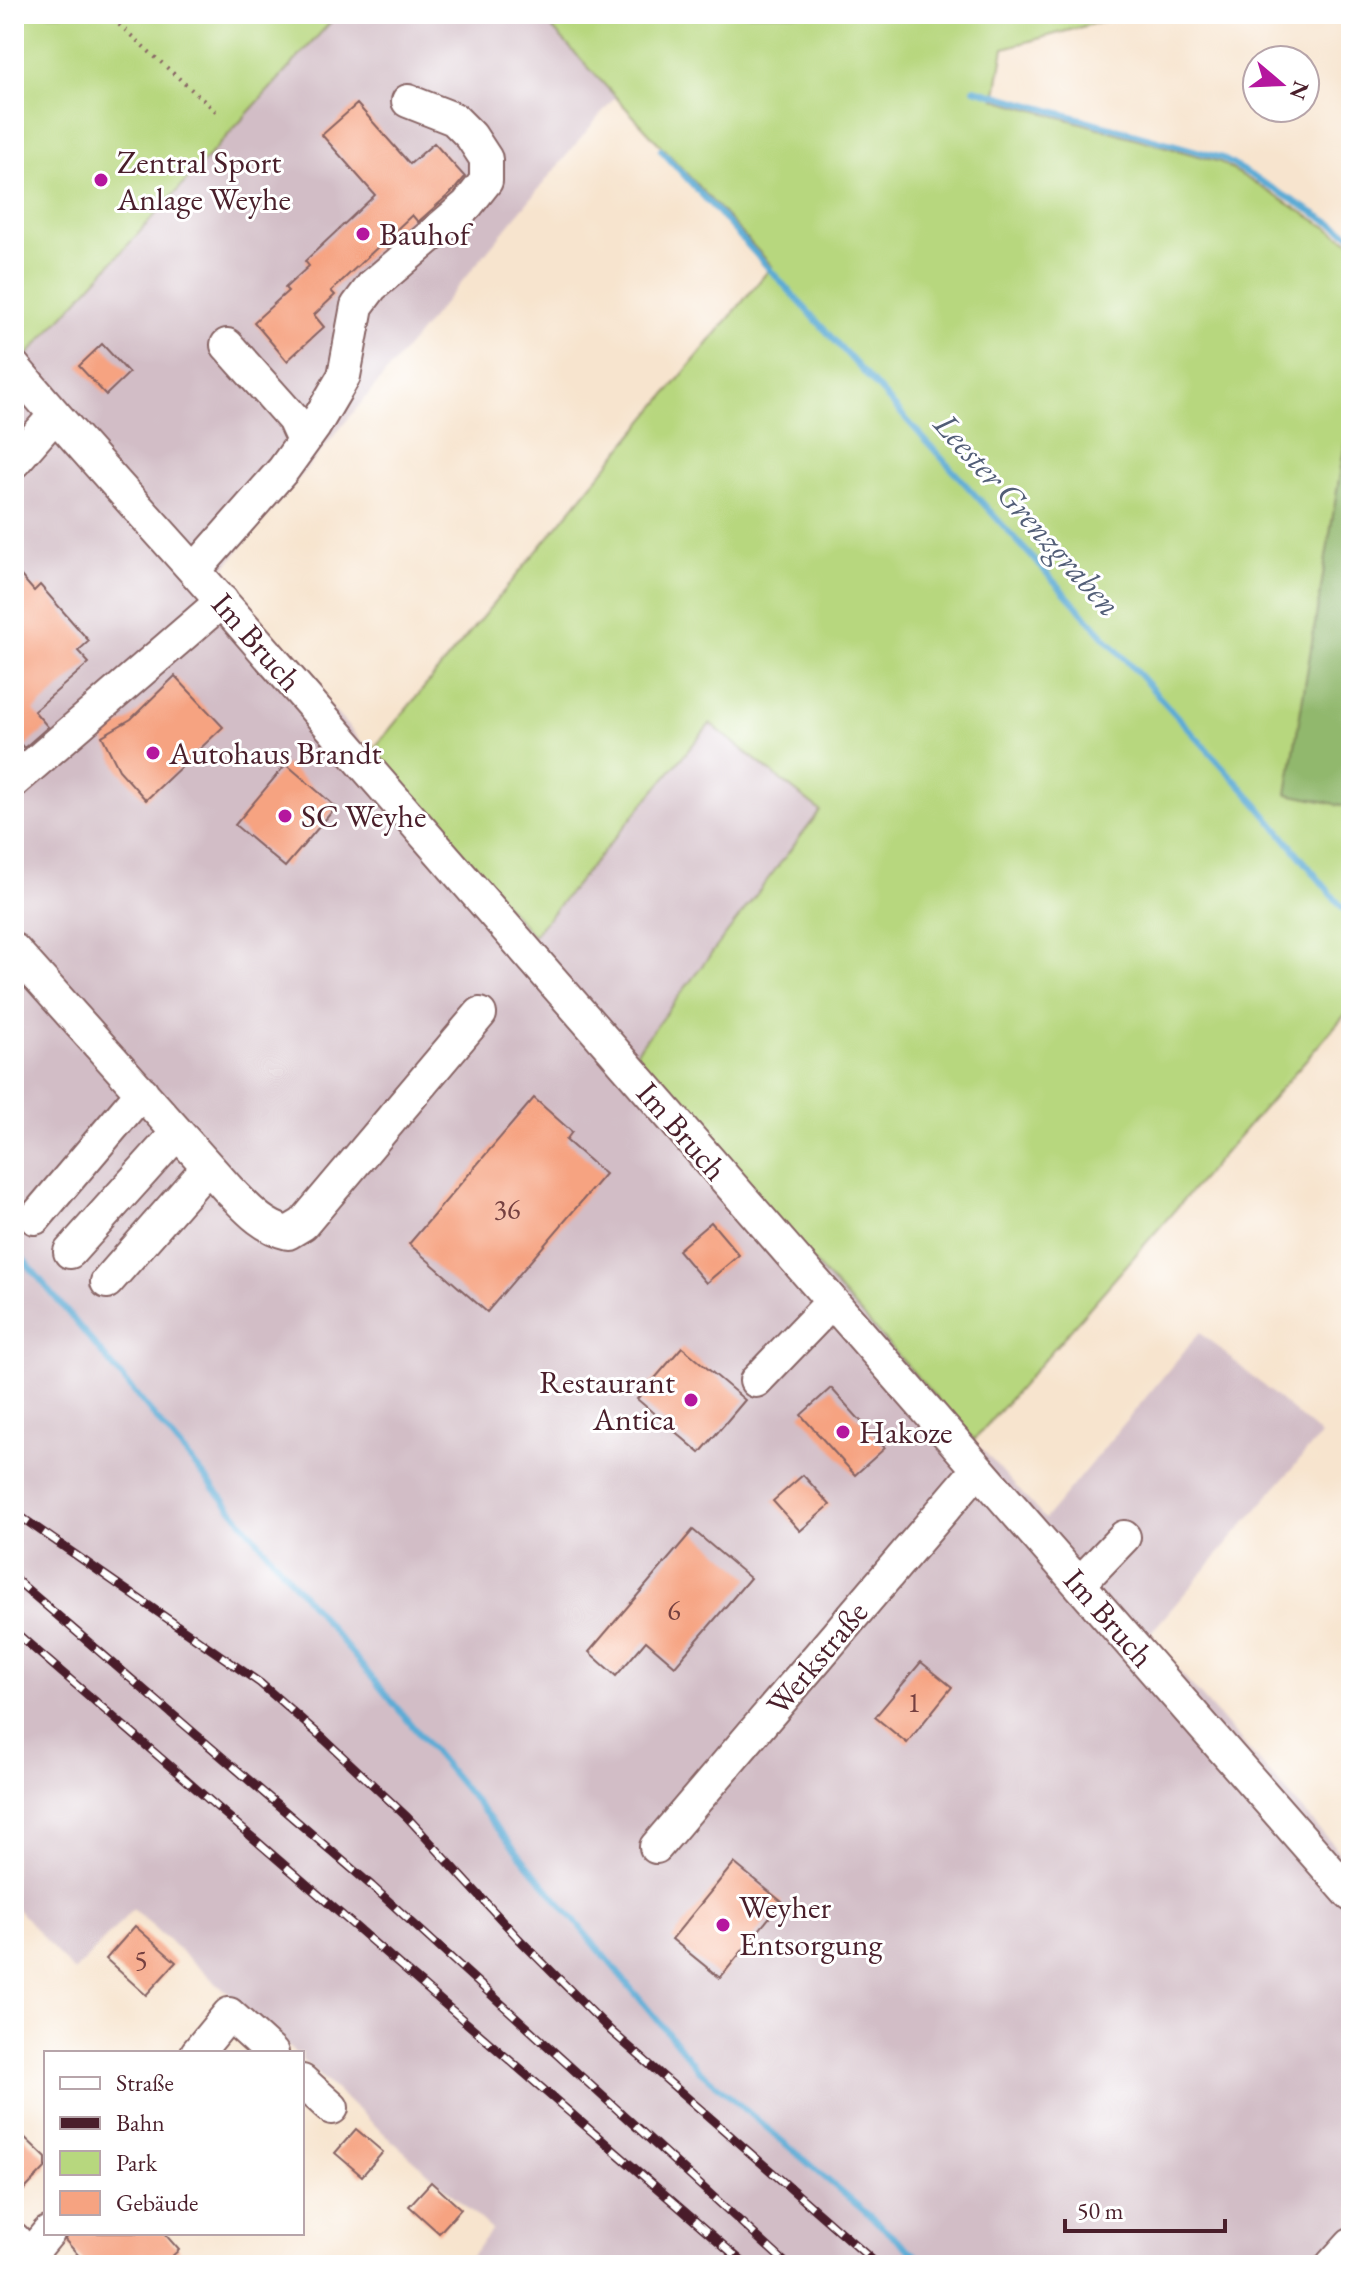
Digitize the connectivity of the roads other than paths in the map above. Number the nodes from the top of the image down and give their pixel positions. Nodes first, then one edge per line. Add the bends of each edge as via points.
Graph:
1 (408, 101) dead end
2 (227, 345) dead end
3 (14, 367) edge
4 (55, 415) junction
5 (303, 441) junction
6 (14, 462) edge
7 (195, 570) junction
8 (222, 601) junction
9 (14, 781) edge
10 (14, 950) edge
11 (480, 1014) dead end
12 (142, 1092) junction
13 (177, 1133) junction
14 (207, 1168) junction
15 (35, 1218) dead end
16 (70, 1252) dead end
17 (107, 1282) dead end
18 (832, 1302) junction
19 (756, 1381) dead end
20 (978, 1469) junction
21 (1124, 1537) dead end
22 (1079, 1584) junction
23 (656, 1847) dead end
24 (1351, 1895) edge
25 (199, 2051) edge
26 (270, 2051) edge
27 (304, 2083) edge
28 (332, 2108) dead end
29 (1351, 2244) edge
30 (1332, 2265) edge

1 - 5 street via 454,119 471,136 486,159 486,181 467,205 372,286 357,306 344,376
2 - 5 street via 293,419
3 - 4 street, Im Bruch
4 - 6 street
4 - 7 street, Im Bruch
5 - 7 street
7 - 8 street, Im Bruch
8 - 9 street
8 - 18 street, Im Bruch
10 - 12 street
11 - 14 street via 303,1224 288,1233 260,1220
12 - 13 street
12 - 15 street
13 - 14 street
13 - 16 street
14 - 17 street
18 - 19 street
18 - 20 street, Im Bruch
20 - 22 street, Im Bruch
20 - 23 street, Werkstraße
21 - 22 street
22 - 24 street, Im Bruch
25 - 26 street via 229,2014
27 - 28 street
29 - 30 street

